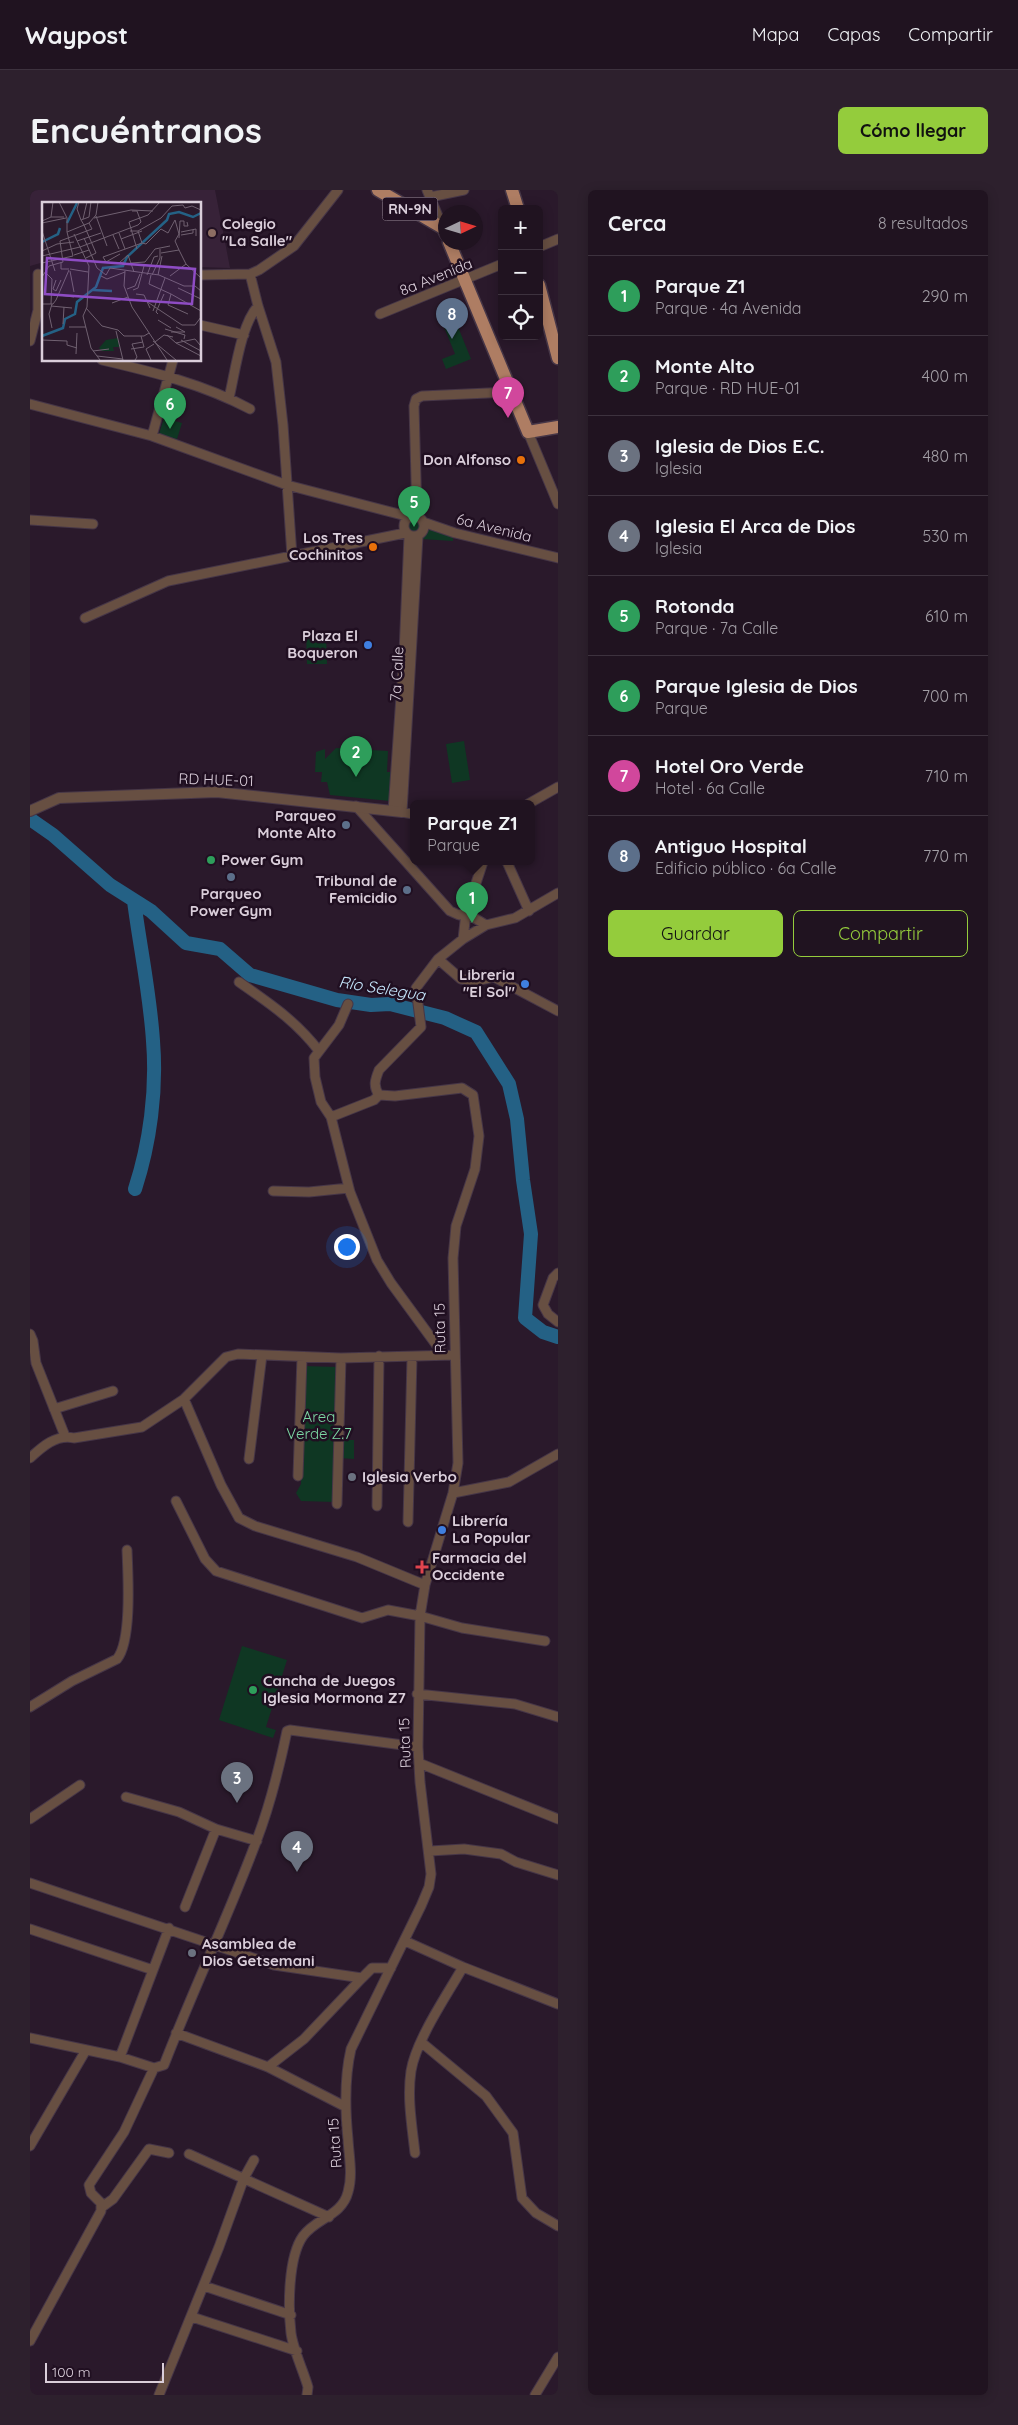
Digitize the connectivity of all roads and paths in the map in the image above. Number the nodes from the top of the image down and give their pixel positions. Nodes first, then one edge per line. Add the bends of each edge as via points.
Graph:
1 (338, 190) edge
2 (378, 190) edge
3 (464, 190) edge
4 (512, 190) edge
5 (429, 194) edge
6 (517, 205) edge
7 (438, 216) edge
8 (438, 227) edge
9 (558, 239) edge
10 (543, 246) edge
11 (453, 250) edge
12 (498, 266) edge
13 (37, 274) edge
14 (250, 274) junction
15 (201, 275) edge
16 (466, 280) junction
17 (542, 295) edge
18 (258, 306) junction
19 (380, 314) dead end
20 (201, 325) edge
21 (244, 335) junction
22 (30, 341) edge
23 (558, 358) edge
24 (106, 361) edge
25 (173, 361) edge
26 (168, 376) junction
27 (512, 392) junction
28 (229, 398) junction
29 (30, 404) edge
30 (250, 409) dead end
31 (558, 427) edge
32 (528, 432) junction
33 (152, 436) junction
34 (287, 485) junction
35 (558, 504) edge
36 (417, 518) junction
37 (30, 520) edge
38 (93, 524) dead end
39 (411, 535) junction
40 (292, 556) junction
41 (558, 558) edge
42 (84, 618) dead end
43 (558, 787) edge
44 (535, 800) edge
45 (356, 806) junction
46 (30, 811) edge
47 (397, 812) junction
48 (410, 814) edge
49 (482, 865) edge
50 (508, 865) edge
51 (558, 893) edge
52 (529, 911) junction
53 (466, 913) junction
54 (486, 926) junction
55 (462, 939) junction
56 (438, 959) junction
57 (239, 982) dead end
58 (348, 1004) dead end
59 (558, 1012) edge
60 (319, 1051) junction
61 (379, 1095) junction
62 (330, 1117) junction
63 (349, 1188) junction
64 (273, 1191) dead end
65 (558, 1273) edge
66 (558, 1322) edge
67 (30, 1334) edge
68 (443, 1354) junction
69 (262, 1355) junction
70 (454, 1355) junction
71 (379, 1356) junction
72 (302, 1357) junction
73 (412, 1357) junction
74 (341, 1358) junction
75 (113, 1391) dead end
76 (184, 1399) junction
77 (54, 1409) junction
78 (65, 1436) junction
79 (558, 1454) edge
80 (30, 1458) edge
81 (249, 1459) dead end
82 (298, 1476) dead end
83 (453, 1493) junction
84 (176, 1501) dead end
85 (337, 1504) dead end
86 (377, 1506) dead end
87 (408, 1522) dead end
88 (127, 1550) dead end
89 (425, 1585) junction
90 (420, 1616) junction
91 (544, 1641) dead end
92 (417, 1694) junction
93 (30, 1707) edge
94 (558, 1717) edge
95 (418, 1747) junction
96 (419, 1763) junction
97 (80, 1786) dead end
98 (126, 1797) dead end
99 (30, 1819) edge
100 (558, 1819) edge
101 (216, 1829) junction
102 (257, 1841) junction
103 (430, 1852) junction
104 (558, 1875) edge
105 (30, 1883) edge
106 (184, 1907) dead end
107 (169, 1928) junction
108 (30, 1929) edge
109 (405, 1940) junction
110 (216, 1944) junction
111 (463, 1967) junction
112 (391, 1968) junction
113 (153, 1970) junction
114 (362, 1978) junction
115 (558, 2004) edge
116 (176, 2033) junction
117 (30, 2038) edge
118 (422, 2042) junction
119 (86, 2050) junction
120 (120, 2057) junction
121 (268, 2067) junction
122 (154, 2068) junction
123 (346, 2107) junction
124 (30, 2146) edge
125 (168, 2153) dead end
126 (415, 2153) dead end
127 (189, 2154) dead end
128 (254, 2160) dead end
129 (244, 2178) junction
130 (102, 2207) junction
131 (329, 2217) junction
132 (558, 2226) edge
133 (204, 2286) junction
134 (291, 2315) junction
135 (192, 2317) junction
136 (30, 2342) edge
137 (297, 2351) junction
138 (558, 2357) edge
139 (159, 2395) edge
140 (307, 2395) edge
141 (535, 2395) edge

1 - 14 street via 294,246
2 - 8 main road, RN-9N
3 - 5 street
4 - 6 main road
5 - 7 street
9 - 10 street
11 - 16 main road
12 - 16 street, 8a Avenida
13 - 22 street via 38,310
14 - 15 street
14 - 18 street
16 - 19 street, 8a Avenida
16 - 27 main road
17 - 23 main road
18 - 21 street
18 - 34 street via 276,362
20 - 21 street
21 - 28 street
24 - 26 street
25 - 26 street
26 - 28 street
26 - 33 street
27 - 32 main road
27 - 36 street via 422,396 416,399
28 - 30 street
29 - 33 street, 6a Avenida
31 - 32 main road
32 - 35 street
33 - 34 street, 6a Avenida
34 - 36 street, 6a Avenida
34 - 40 street
36 - 39 street via 404,524
36 - 39 street via 424,530
36 - 41 street, 6a Avenida via 456,534
37 - 38 street
39 - 40 street
39 - 47 street, 7a Calle
40 - 42 street via 168,580
43 - 44 street
45 - 46 street, RD HUE-01 via 216,792 50,800
45 - 47 street, RD HUE-01
45 - 53 street via 450,911 459,915
47 - 48 street
49 - 53 street
50 - 52 street
51 - 52 street
52 - 54 street
53 - 54 street
53 - 55 street
54 - 55 street
55 - 56 street
56 - 59 street via 461,979 476,981 494,977
56 - 61 street via 416,988 421,1027 379,1070 375,1088
57 - 60 street via 287,1016
58 - 60 street via 339,1025
60 - 62 street via 314,1058 315,1078 321,1102
61 - 62 street via 374,1100
61 - 70 street, Ruta 15 via 462,1088 473,1095 479,1136 475,1169 456,1226 453,1258
62 - 63 street
63 - 64 street
63 - 68 street via 377,1260 390,1283
65 - 66 street via 543,1305
67 - 77 street via 36,1363
68 - 70 street
68 - 73 street
69 - 72 street
69 - 76 street via 238,1354 226,1358
69 - 81 street
70 - 83 street, Ruta 15 via 458,1463
71 - 73 street
71 - 74 street
71 - 86 street
72 - 74 street
72 - 82 street
73 - 87 street
74 - 85 street
75 - 77 street
76 - 78 street via 142,1427 74,1438
76 - 89 street via 239,1518 255,1526 357,1557
77 - 78 street
78 - 80 street
79 - 83 street via 509,1482
83 - 89 street, Ruta 15
84 - 90 street via 205,1559 216,1572 362,1618 388,1610
88 - 93 street via 127,1625 120,1655
89 - 90 street, Ruta 15
90 - 91 street via 462,1628
90 - 92 street, Ruta 15
92 - 94 street via 514,1704
92 - 95 street, Ruta 15
95 - 96 street, Ruta 15
95 - 102 street via 290,1730
96 - 100 street
96 - 103 street, Ruta 15
97 - 99 street
98 - 101 street via 179,1812
101 - 102 street
101 - 106 street
102 - 110 street
103 - 104 street via 464,1848 501,1854
103 - 109 street, Ruta 15 via 429,1887
105 - 107 street
107 - 110 street
107 - 113 street
108 - 113 street
109 - 111 street
109 - 112 street, Ruta 15
110 - 114 street via 274,1965
110 - 116 street
111 - 115 street
111 - 118 street
112 - 114 street via 372,1968
112 - 123 street, Ruta 15 via 351,2049 346,2072
113 - 120 street
114 - 121 street via 304,2039
116 - 121 street
116 - 122 street via 164,2065
117 - 119 street
118 - 126 street via 411,2070 410,2110
118 - 132 street via 486,2096 513,2133 522,2198 536,2213
119 - 120 street
119 - 124 street
120 - 122 street
121 - 123 street
122 - 130 street via 124,2132 89,2185
123 - 131 street, Ruta 15 via 351,2176 348,2194
125 - 130 street via 148,2149 113,2199
127 - 129 street
128 - 129 street
129 - 131 street
129 - 133 street
130 - 136 street
131 - 134 street, Ruta 15 via 304,2236 294,2256
133 - 134 street
133 - 135 street
134 - 137 street, Ruta 15 via 291,2333
135 - 137 street
135 - 139 street
137 - 140 street, Ruta 15 via 308,2387
138 - 141 street

